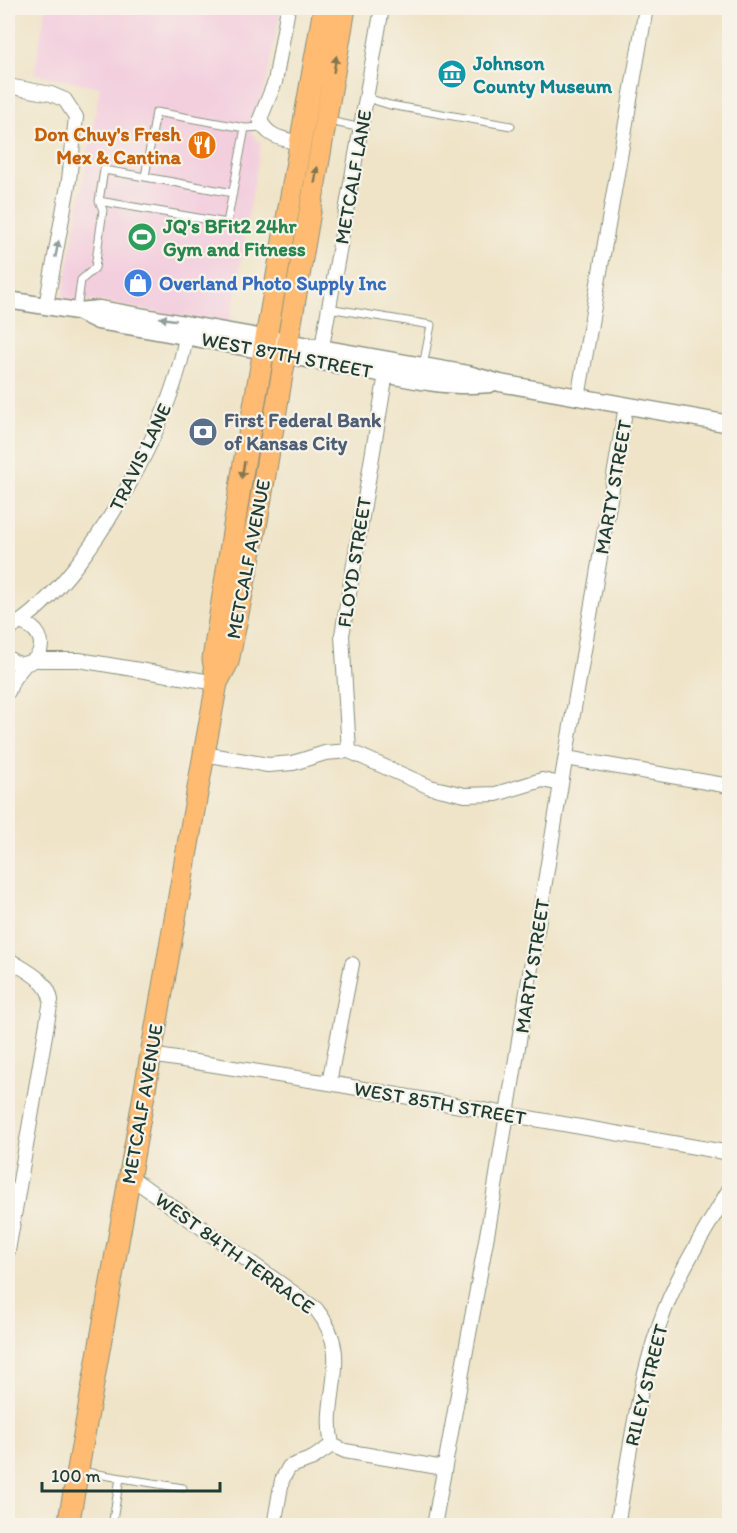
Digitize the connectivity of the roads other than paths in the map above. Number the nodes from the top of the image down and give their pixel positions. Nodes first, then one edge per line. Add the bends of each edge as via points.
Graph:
1 (288, 8) edge
2 (324, 8) edge
3 (345, 8) edge
4 (382, 8) edge
5 (646, 8) edge
6 (8, 86) edge
7 (367, 98) junction
8 (325, 120) junction
9 (511, 126) dead end
10 (262, 127) junction
11 (245, 128) junction
12 (362, 128) junction
13 (300, 143) junction
14 (146, 177) junction
15 (233, 193) junction
16 (99, 201) junction
17 (8, 300) edge
18 (46, 306) junction
19 (328, 308) junction
20 (77, 311) junction
21 (186, 335) junction
22 (266, 344) junction
23 (322, 347) junction
24 (287, 348) junction
25 (423, 366) junction
26 (386, 374) junction
27 (500, 383) junction
28 (578, 398) junction
29 (626, 406) junction
30 (729, 424) edge
31 (50, 597) junction
32 (13, 623) edge
33 (41, 639) junction
34 (8, 658) edge
35 (79, 660) junction
36 (30, 662) junction
37 (217, 683) junction
38 (8, 692) edge
39 (349, 751) junction
40 (204, 754) junction
41 (566, 758) junction
42 (561, 784) junction
43 (729, 786) edge
44 (8, 959) edge
45 (352, 964) dead end
46 (151, 1055) junction
47 (329, 1083) junction
48 (507, 1115) junction
49 (729, 1153) edge
50 (129, 1176) junction
51 (729, 1188) edge
52 (8, 1251) edge
53 (332, 1445) junction
54 (444, 1468) junction
55 (77, 1471) junction
56 (120, 1478) junction
57 (183, 1488) dead end
58 (68, 1526) edge
59 (112, 1526) edge
60 (274, 1526) edge
61 (434, 1526) edge
62 (617, 1526) edge

1 - 10 street via 275,82 260,119
2 - 13 main road, METCALF AVENUE
8 -> 3 main road, METCALF AVENUE
4 - 7 street, METCALF LANE
5 - 28 street
18 -> 6 street via 76,117 64,100
7 - 9 lane
7 - 12 street, METCALF LANE
8 - 12 lane
24 -> 8 main road, METCALF AVENUE
10 - 11 lane
10 - 13 street via 279,139
11 - 14 lane via 156,112
11 - 15 lane
12 - 19 street, METCALF LANE
13 - 22 main road, METCALF AVENUE
14 - 15 lane
14 - 16 lane via 104,170
15 - 16 lane via 227,224
16 - 20 lane via 103,210 94,268 81,280
17 - 18 street, WEST 87TH STREET
18 - 20 street, WEST 87TH STREET
19 - 23 street, METCALF LANE
19 - 25 lane via 431,325
20 - 21 street, WEST 87TH STREET via 98,321
22 -> 20 street, WEST 87TH STREET via 99,309
21 - 22 street, WEST 87TH STREET
21 - 31 street, TRAVIS LANE via 178,378 131,482 110,518
22 - 24 street, WEST 87TH STREET
22 -> 37 main road, METCALF AVENUE via 213,659
23 - 24 street, WEST 87TH STREET
23 - 25 street, WEST 87TH STREET
24 - 26 street, WEST 87TH STREET
24 - 37 main road, METCALF AVENUE via 228,662
25 - 27 street, WEST 87TH STREET
26 - 27 street, WEST 87TH STREET via 467,387
26 - 39 street, FLOYD STREET via 342,634
27 - 28 street, WEST 87TH STREET
28 - 29 street, WEST 87TH STREET
29 - 30 street, WEST 87TH STREET
29 - 41 street, MARTY STREET
31 - 32 street, TRAVIS LANE
31 - 33 street, TRAVIS LANE via 41,624
32 - 33 street via 32,627
33 - 35 street via 53,650
33 - 36 street, TRAVIS LANE via 40,650
34 - 36 street via 17,664
35 - 36 street
35 - 37 street
36 - 38 street, TRAVIS LANE via 13,679
37 - 40 main road, METCALF AVENUE
39 - 40 street via 268,765
39 - 42 street via 430,787 465,795 496,794 542,780
40 - 46 main road, METCALF AVENUE
41 - 42 street, MARTY STREET
41 - 43 street
42 - 48 street, MARTY STREET
44 - 52 street via 42,982 49,989 51,1000
45 - 47 street
46 - 47 street, WEST 85TH STREET
46 - 50 main road, METCALF AVENUE
47 - 48 street, WEST 85TH STREET
48 - 49 street, WEST 85TH STREET
48 - 54 street, MARTY STREET
50 - 53 street, WEST 84TH TERRACE via 316,1309 326,1322 335,1348 329,1431
50 - 55 main road, METCALF AVENUE
51 - 62 street, RILEY STREET via 675,1286 660,1322 642,1386
53 - 54 street via 345,1451
53 - 60 street via 289,1467 282,1480
54 - 61 street, MARTY STREET
55 - 56 lane
55 - 58 main road, METCALF AVENUE
56 - 57 lane
56 - 59 lane

